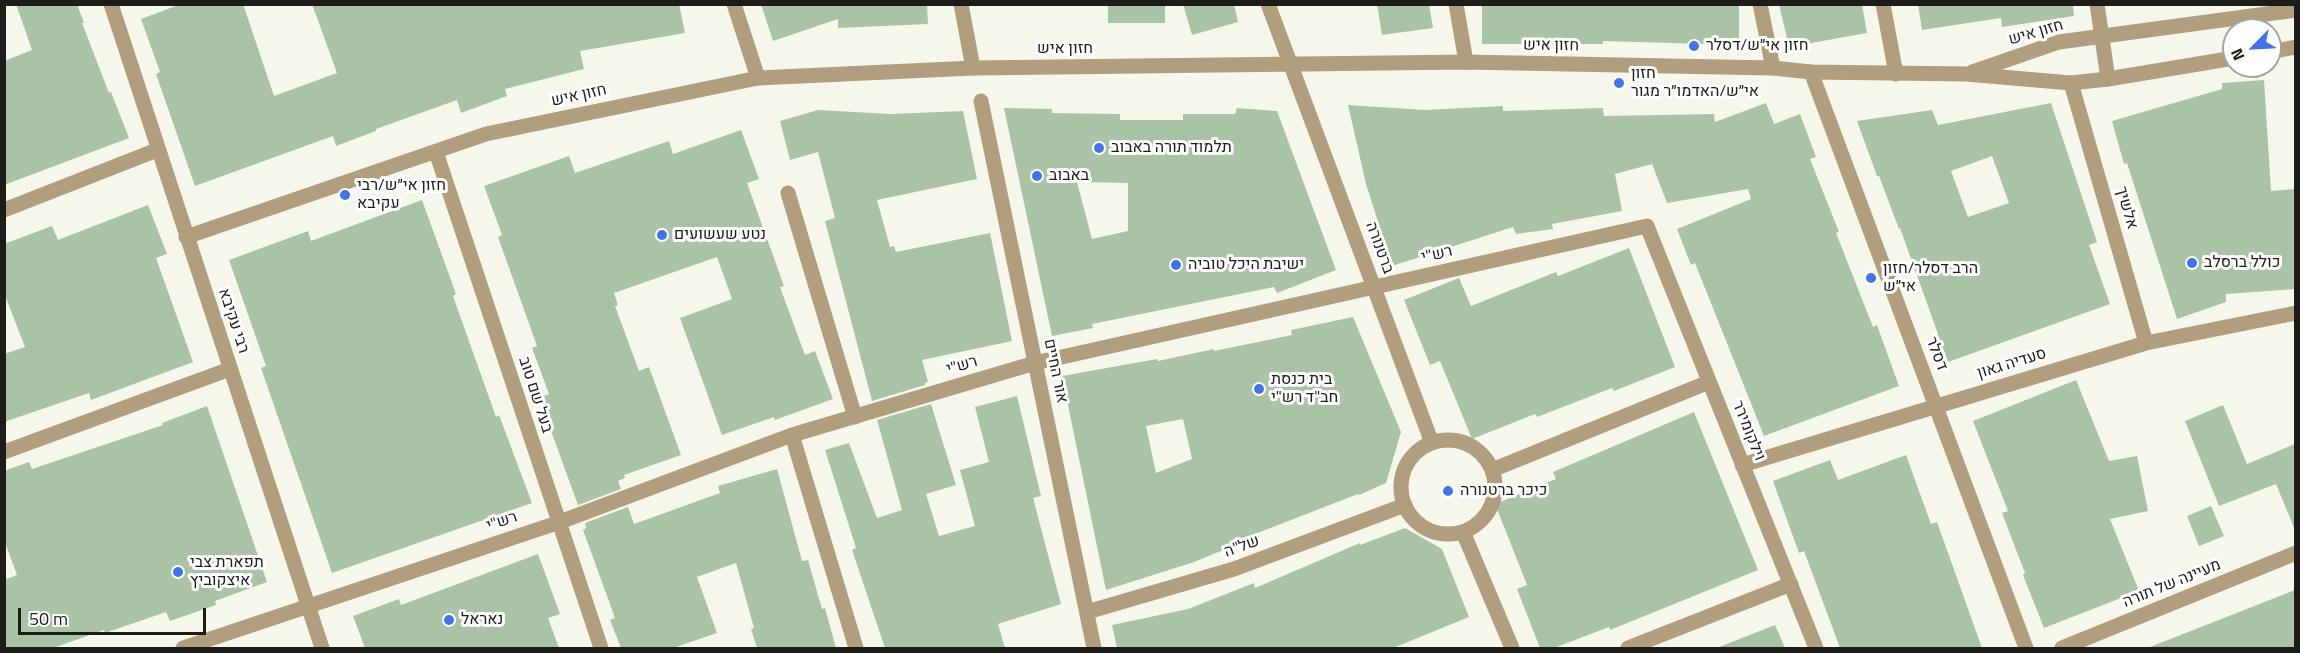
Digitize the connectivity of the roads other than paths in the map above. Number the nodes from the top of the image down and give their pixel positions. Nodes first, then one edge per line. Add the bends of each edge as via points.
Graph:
1 (111, 4) edge
2 (734, 4) edge
3 (961, 4) edge
4 (1269, 4) edge
5 (1456, 4) edge
6 (1760, 4) edge
7 (1883, 4) edge
8 (2097, 4) edge
9 (2295, 10) edge
10 (2102, 38) junction
11 (2222, 60) edge
12 (1466, 62) junction
13 (1292, 65) junction
14 (973, 68) junction
15 (1773, 68) junction
16 (1811, 72) junction
17 (1896, 74) junction
18 (1966, 74) junction
19 (758, 78) junction
20 (2108, 79) junction
21 (2071, 83) junction
22 (981, 101) dead end
23 (158, 150) junction
24 (436, 152) junction
25 (788, 192) dead end
26 (4, 210) edge
27 (1647, 226) joint
28 (186, 237) junction
29 (1374, 287) junction
30 (2295, 313) edge
31 (2146, 343) junction
32 (1035, 363) junction
33 (230, 369) junction
34 (1709, 382) junction
35 (1936, 406) junction
36 (855, 417) junction
37 (792, 435) junction
38 (1432, 443) junction
39 (4, 452) edge
40 (1742, 465) junction
41 (1492, 470) junction
42 (1405, 505) junction
43 (558, 523) junction
44 (1463, 532) junction
45 (2295, 553) edge
46 (1791, 584) junction
47 (308, 607) junction
48 (1087, 612) junction
49 (183, 648) edge
50 (322, 648) edge
51 (601, 648) edge
52 (856, 648) edge
53 (1094, 648) edge
54 (1512, 648) edge
55 (1628, 648) edge
56 (1816, 648) edge
57 (2026, 648) edge
58 (2062, 648) edge

1 - 23 street, רבי עקיבא
2 - 19 street
3 - 14 street
4 - 13 street, ברטנורה
5 - 12 street
6 - 15 street
7 - 17 street
8 - 10 street
9 - 10 street, חזון איש
10 - 18 street, חזון איש via 2059,42
10 - 20 street
11 - 20 street, חזון איש
12 - 13 street, חזון איש
12 - 15 street, חזון איש
13 - 14 street, חזון איש
13 - 29 street, ברטנורה
14 - 19 street, חזון איש
15 - 16 street, חזון איש
16 - 17 street, חזון איש
16 - 35 street, דסלר
17 - 18 street, חזון איש
18 - 21 street, חזון איש
19 - 24 street, חזון איש via 486,134
20 - 21 street, חזון איש
21 - 31 street, אלשיך
22 - 32 street, אור החיים
23 - 26 street
23 - 28 street, רבי עקיבא
24 - 28 street, חזון איש
24 - 43 street, בעל שם טוב
25 - 36 street
27 - 29 street, רש"י
27 - 34 street, וילקומירר
28 - 33 street, רבי עקיבא
29 - 32 street, רש"י
29 - 38 street, ברטנורה
30 - 31 street, סעדיה גאון
31 - 35 street, סעדיה גאון
32 - 36 street, רש"י
32 - 48 street, אור החיים
33 - 39 street
33 - 47 street, רבי עקיבא
34 - 40 street, וילקומירר
34 - 41 street
35 - 40 street, סעדיה גאון
35 - 57 street, דסלר
36 - 37 street, רש"י
37 - 43 street, רש"י
37 - 52 street
38 - 41 street via 1447,440 1467,445
38 - 42 street via 1409,461 1403,475
40 - 46 street, וילקומירר
41 - 44 street via 1494,500 1477,525
42 - 44 street via 1412,517 1429,530
42 - 48 street, של"ה via 1233,569
43 - 47 street, רש"י
43 - 51 street, בעל שם טוב
44 - 54 street
45 - 58 street, מעיינה של תורה
46 - 55 street
46 - 56 street, וילקומירר
47 - 49 street, רש"י
47 - 50 street, רבי עקיבא
48 - 53 street, אור החיים

